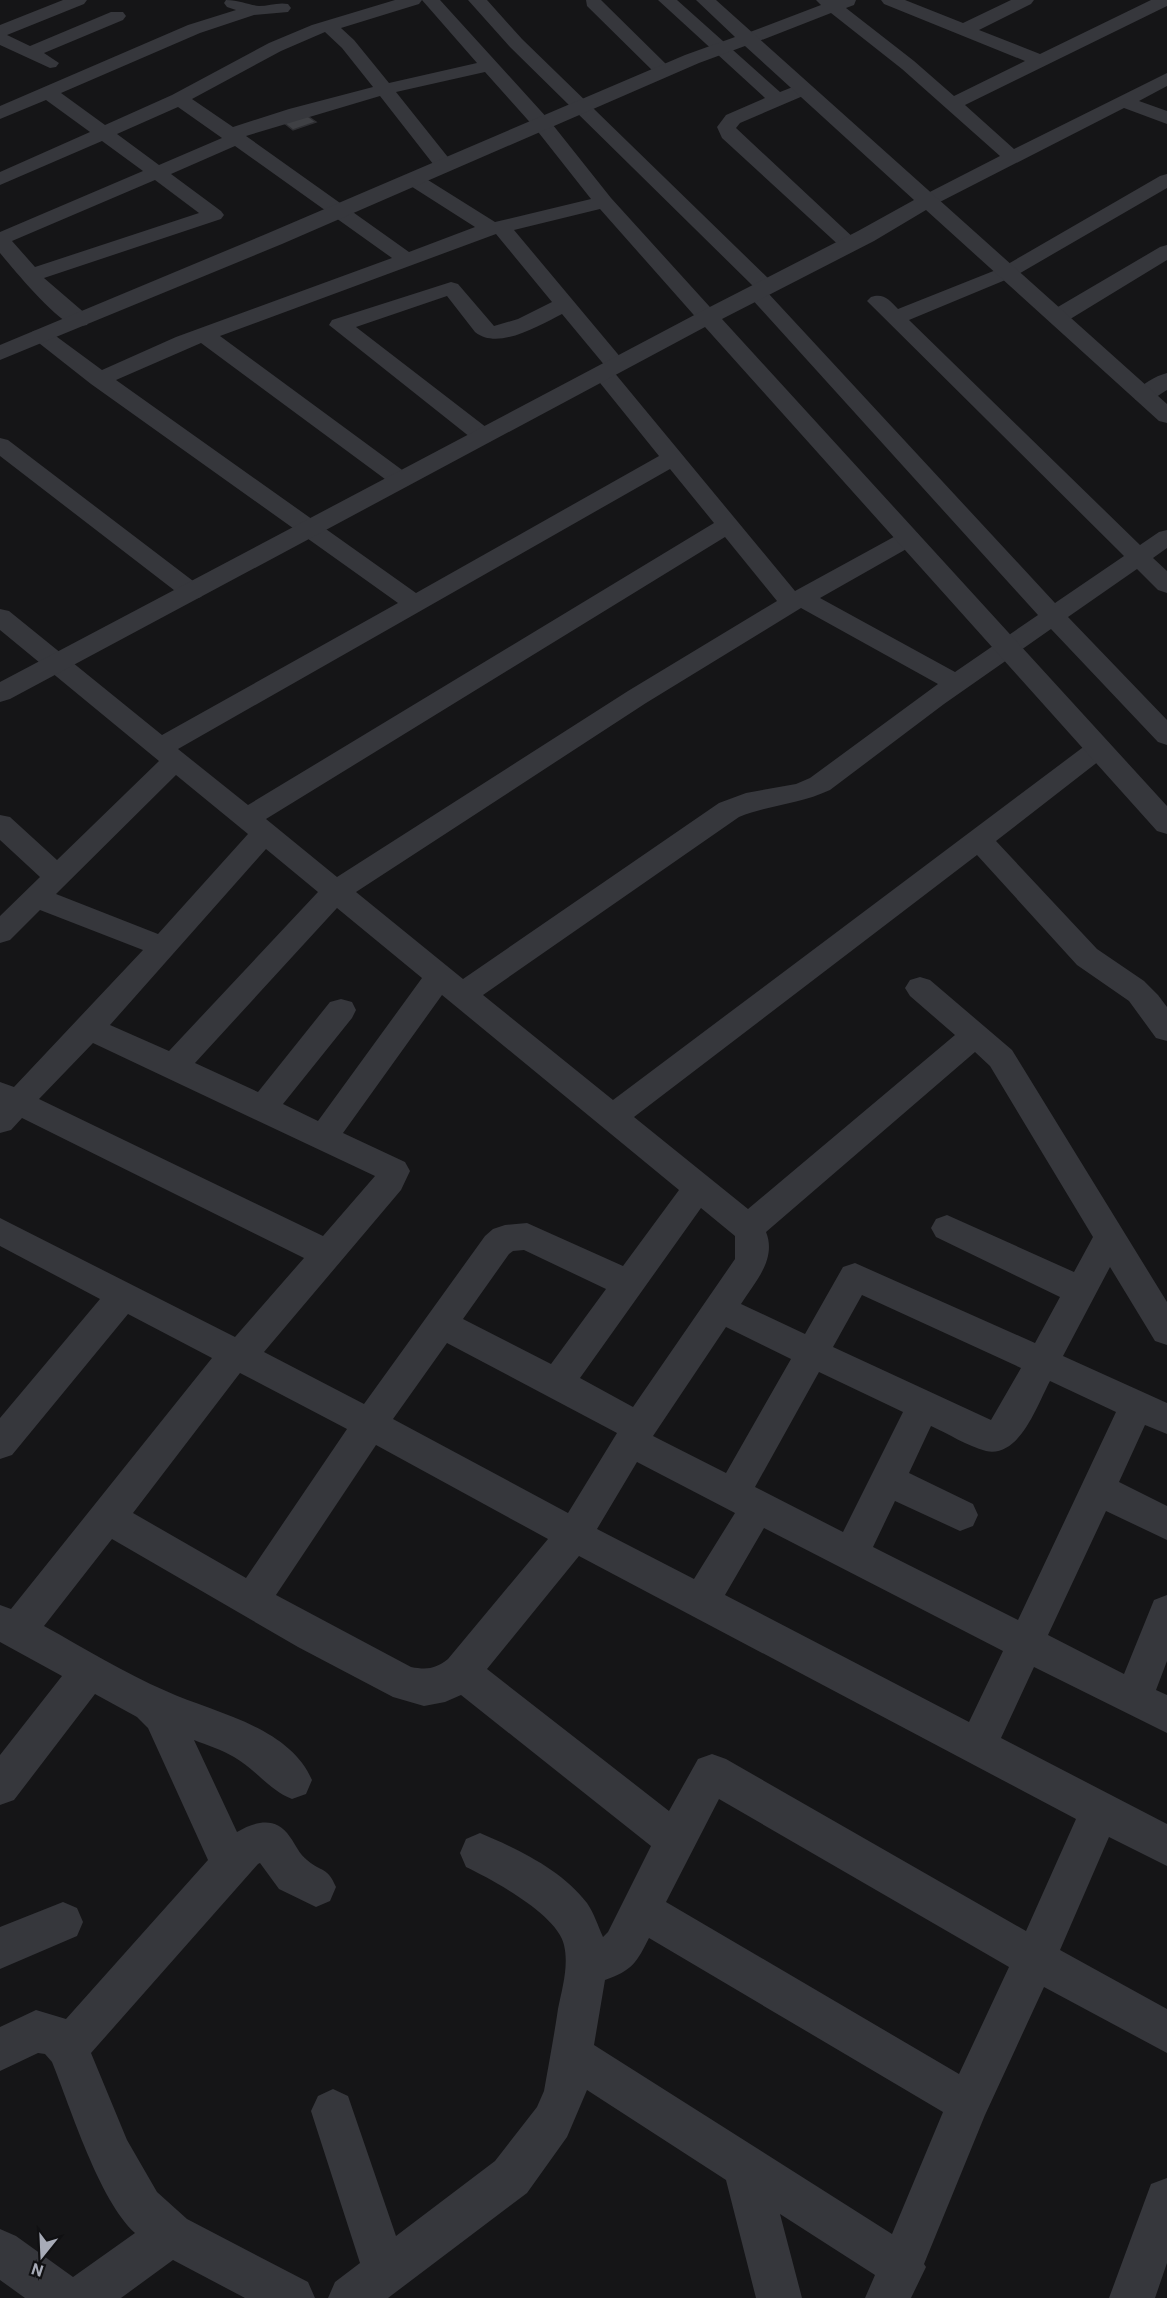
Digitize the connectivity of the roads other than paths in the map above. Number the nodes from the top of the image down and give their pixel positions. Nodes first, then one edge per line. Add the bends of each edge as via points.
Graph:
1 (78, 0) edge
2 (225, 0) edge
3 (413, 0) edge
4 (430, 0) edge
5 (667, 0) edge
6 (705, 0) edge
7 (851, 0) edge
8 (890, 0) edge
9 (1025, 0) edge
10 (1166, 0) edge
11 (483, 1) edge
12 (592, 2) dead end
13 (284, 3) edge
14 (829, 3) edge
15 (252, 10) junction
16 (117, 16) dead end
17 (323, 28) junction
18 (964, 30) junction
19 (0, 31) edge
20 (0, 38) edge
21 (748, 39) junction
22 (719, 48) junction
23 (31, 52) junction
24 (1040, 62) junction
25 (490, 66) junction
26 (663, 71) junction
27 (76, 79) junction
28 (1167, 79) edge
29 (383, 89) junction
30 (803, 89) junction
31 (48, 92) junction
32 (179, 99) junction
33 (778, 100) junction
34 (1125, 102) junction
35 (953, 104) junction
36 (582, 107) junction
37 (0, 112) edge
38 (1167, 118) edge
39 (542, 124) junction
40 (105, 134) junction
41 (235, 136) junction
42 (1014, 158) junction
43 (444, 165) junction
44 (157, 173) junction
45 (0, 179) edge
46 (413, 179) junction
47 (1167, 180) edge
48 (927, 201) junction
49 (604, 202) junction
50 (338, 211) junction
51 (496, 228) junction
52 (0, 240) edge
53 (850, 244) junction
54 (1167, 251) edge
55 (407, 260) junction
56 (1008, 272) junction
57 (31, 274) junction
58 (761, 290) junction
59 (878, 301) dead end
60 (565, 304) junction
61 (1059, 316) junction
62 (708, 317) junction
63 (895, 318) junction
64 (79, 320) junction
65 (204, 335) junction
66 (41, 336) junction
67 (2, 351) edge
68 (609, 369) junction
69 (99, 379) junction
70 (1167, 380) edge
71 (1144, 396) junction
72 (1167, 416) edge
73 (483, 436) junction
74 (0, 445) edge
75 (673, 458) junction
76 (401, 480) junction
77 (729, 525) junction
78 (309, 529) junction
79 (1167, 537) edge
80 (909, 538) junction
81 (1139, 559) junction
82 (1167, 585) edge
83 (192, 592) junction
84 (796, 600) junction
85 (414, 603) junction
86 (1053, 616) junction
87 (0, 617) edge
88 (1009, 647) junction
89 (56, 663) junction
90 (956, 683) junction
91 (0, 693) edge
92 (1167, 736) edge
93 (1099, 748) junction
94 (167, 755) junction
95 (1167, 824) edge
96 (255, 826) junction
97 (3, 831) edge
98 (979, 840) junction
99 (58, 877) junction
100 (335, 892) junction
101 (37, 898) junction
102 (0, 933) edge
103 (163, 947) junction
104 (450, 986) junction
105 (920, 988) dead end
106 (341, 1010) dead end
107 (88, 1028) junction
108 (1167, 1030) edge
109 (975, 1035) junction
110 (174, 1066) junction
111 (6, 1106) edge
112 (263, 1108) junction
113 (611, 1118) junction
114 (323, 1137) junction
115 (698, 1188) junction
116 (748, 1228) junction
117 (946, 1228) dead end
118 (1109, 1238) junction
119 (5, 1242) edge
120 (328, 1254) junction
121 (628, 1284) junction
122 (1081, 1291) junction
123 (123, 1295) junction
124 (720, 1309) junction
125 (441, 1324) junction
126 (1167, 1331) edge
127 (813, 1352) junction
128 (237, 1355) junction
129 (1042, 1362) junction
130 (557, 1383) junction
131 (924, 1405) junction
132 (1152, 1412) edge
133 (370, 1424) junction
134 (635, 1435) junction
135 (0, 1443) edge
136 (887, 1480) junction
137 (1097, 1489) junction
138 (745, 1499) junction
139 (960, 1515) dead end
140 (107, 1517) junction
141 (1167, 1524) edge
142 (574, 1535) junction
143 (851, 1554) junction
144 (251, 1601) junction
145 (701, 1602) junction
146 (1167, 1612) edge
147 (8, 1627) edge
148 (1024, 1642) junction
149 (89, 1671) junction
150 (461, 1672) junction
151 (1134, 1698) junction
152 (151, 1704) junction
153 (1167, 1716) edge
154 (977, 1747) junction
155 (292, 1780) dead end
156 (0, 1786) edge
157 (1100, 1811) junction
158 (675, 1840) junction
159 (1167, 1846) edge
160 (480, 1853) dead end
161 (231, 1864) junction
162 (316, 1887) dead end
163 (641, 1910) junction
164 (63, 1922) dead end
165 (0, 1948) edge
166 (1035, 1959) junction
167 (587, 1966) junction
168 (1167, 2032) edge
169 (68, 2048) junction
170 (0, 2050) edge
171 (571, 2055) junction
172 (969, 2103) junction
173 (333, 2111) dead end
174 (746, 2166) junction
175 (1167, 2200) edge
176 (171, 2235) junction
177 (0, 2252) edge
178 (385, 2272) junction
179 (896, 2282) edge
180 (63, 2298) edge
181 (82, 2298) edge
182 (292, 2298) edge
183 (351, 2298) edge
184 (779, 2298) edge
185 (1132, 2298) edge

1 - 19 street
2 - 15 street
3 - 17 street
4 - 25 street
5 - 22 street
6 - 21 street
7 - 14 street
8 - 18 street
9 - 18 street
10 - 24 street
11 - 36 street via 516,43
12 - 26 street
13 - 15 street via 264,11
13 - 17 street
14 - 21 street
14 - 35 street
15 - 27 street via 194,29
16 - 23 street
17 - 29 street via 348,44
17 - 32 street via 276,47
18 - 24 street
20 - 23 street
21 - 22 street
21 - 30 street
22 - 26 street
22 - 33 street
23 - 27 street
24 - 35 street
25 - 29 street
25 - 39 street
26 - 36 street
27 - 31 street
28 - 34 street
29 - 41 street via 289,114
29 - 43 street
30 - 33 street
30 - 48 street
31 - 37 street
31 - 40 street
32 - 40 street
32 - 41 street
33 - 53 street via 733,119 726,127 729,134
34 - 38 street
34 - 42 street
35 - 42 street
36 - 39 street
36 - 58 street
39 - 43 street
39 - 49 street
40 - 44 street
40 - 45 street
41 - 44 street
41 - 50 street
42 - 48 street
43 - 46 street
44 - 52 street
44 - 57 street via 214,215
46 - 50 street
46 - 51 street
47 - 56 street
48 - 53 street
48 - 56 street
49 - 51 street
49 - 62 street
50 - 55 street
50 - 64 street
51 - 55 street
51 - 60 street via 522,250
52 - 57 street
53 - 58 street
54 - 61 street
55 - 65 street
56 - 61 street
56 - 63 street
57 - 64 street
58 - 62 street
58 - 86 street
59 - 63 street
60 - 68 street
60 - 73 street via 508,330 489,332 452,288 340,325
61 - 71 street
62 - 68 street
62 - 80 street
63 - 81 street
64 - 66 street
65 - 69 street
65 - 76 street
66 - 67 street
66 - 69 street
68 - 73 street
68 - 75 street
69 - 78 street
70 - 71 street
71 - 72 street
73 - 76 street
74 - 83 street
75 - 77 street
75 - 85 street
76 - 78 street
77 - 84 street
77 - 96 street
78 - 83 street
78 - 85 street
79 - 81 street
80 - 84 street
80 - 88 street
81 - 82 street
81 - 86 street
83 - 89 street
84 - 90 street
84 - 100 street via 637,697
85 - 94 street
86 - 88 street
86 - 92 street
87 - 89 street
88 - 90 street
88 - 93 street
89 - 91 street
89 - 94 street
90 - 104 street via 820,784 729,810
93 - 95 street
93 - 98 street
94 - 96 street
94 - 99 street
96 - 100 street
96 - 103 street
97 - 99 street
98 - 108 street via 1087,957 1144,998
98 - 113 street
99 - 101 street
100 - 104 street
100 - 110 street
101 - 102 street
101 - 103 street
103 - 107 street
104 - 113 street
104 - 114 street
105 - 109 street
106 - 112 street
107 - 110 street
107 - 111 street
109 - 116 street
109 - 118 street via 1000,1058
110 - 112 street
111 - 120 street
112 - 114 street
113 - 115 street
114 - 120 street via 394,1171 390,1181
115 - 116 street
115 - 121 street
116 - 124 street via 753,1240 751,1262
117 - 122 street
118 - 122 street
118 - 126 street
119 - 123 street
120 - 128 street
121 - 125 street via 527,1236 514,1235 497,1245
121 - 130 street
122 - 129 street
123 - 128 street
123 - 135 street
124 - 127 street
124 - 134 street
125 - 130 street
125 - 133 street
127 - 129 street via 855,1277
127 - 131 street
127 - 138 street
128 - 133 street
128 - 140 street
129 - 131 street via 1000,1435 988,1436
129 - 132 street
130 - 134 street
131 - 136 street
132 - 137 street
133 - 142 street
133 - 144 street
134 - 138 street
134 - 142 street
136 - 139 street
136 - 143 street
137 - 141 street
137 - 148 street
138 - 143 street
138 - 145 street
140 - 144 street
140 - 147 street
142 - 145 street
142 - 150 street
143 - 148 street
144 - 150 street via 406,1684 424,1688 444,1684
145 - 154 street
146 - 151 street
147 - 149 street
148 - 151 street
148 - 154 street
149 - 152 street
149 - 156 street
150 - 158 street
151 - 153 street
152 - 155 street via 247,1743
152 - 161 street via 162,1715
154 - 157 street
157 - 159 street
157 - 166 street
158 - 163 street
158 - 166 street via 712,1773
160 - 167 street via 552,1896 574,1919 585,1944
161 - 162 street via 256,1842 267,1841 288,1870
161 - 169 street
163 - 167 street via 623,1947 610,1958
163 - 172 street
164 - 165 street
166 - 168 street
166 - 172 street
167 - 171 street
169 - 170 street via 57,2036 36,2031
169 - 176 street via 111,2155 141,2208
171 - 174 street
171 - 178 street via 564,2092 552,2122 512,2177
172 - 179 street
173 - 178 street
174 - 179 street
174 - 184 street
175 - 185 street
176 - 181 street
176 - 182 street
177 - 180 street
178 - 183 street

